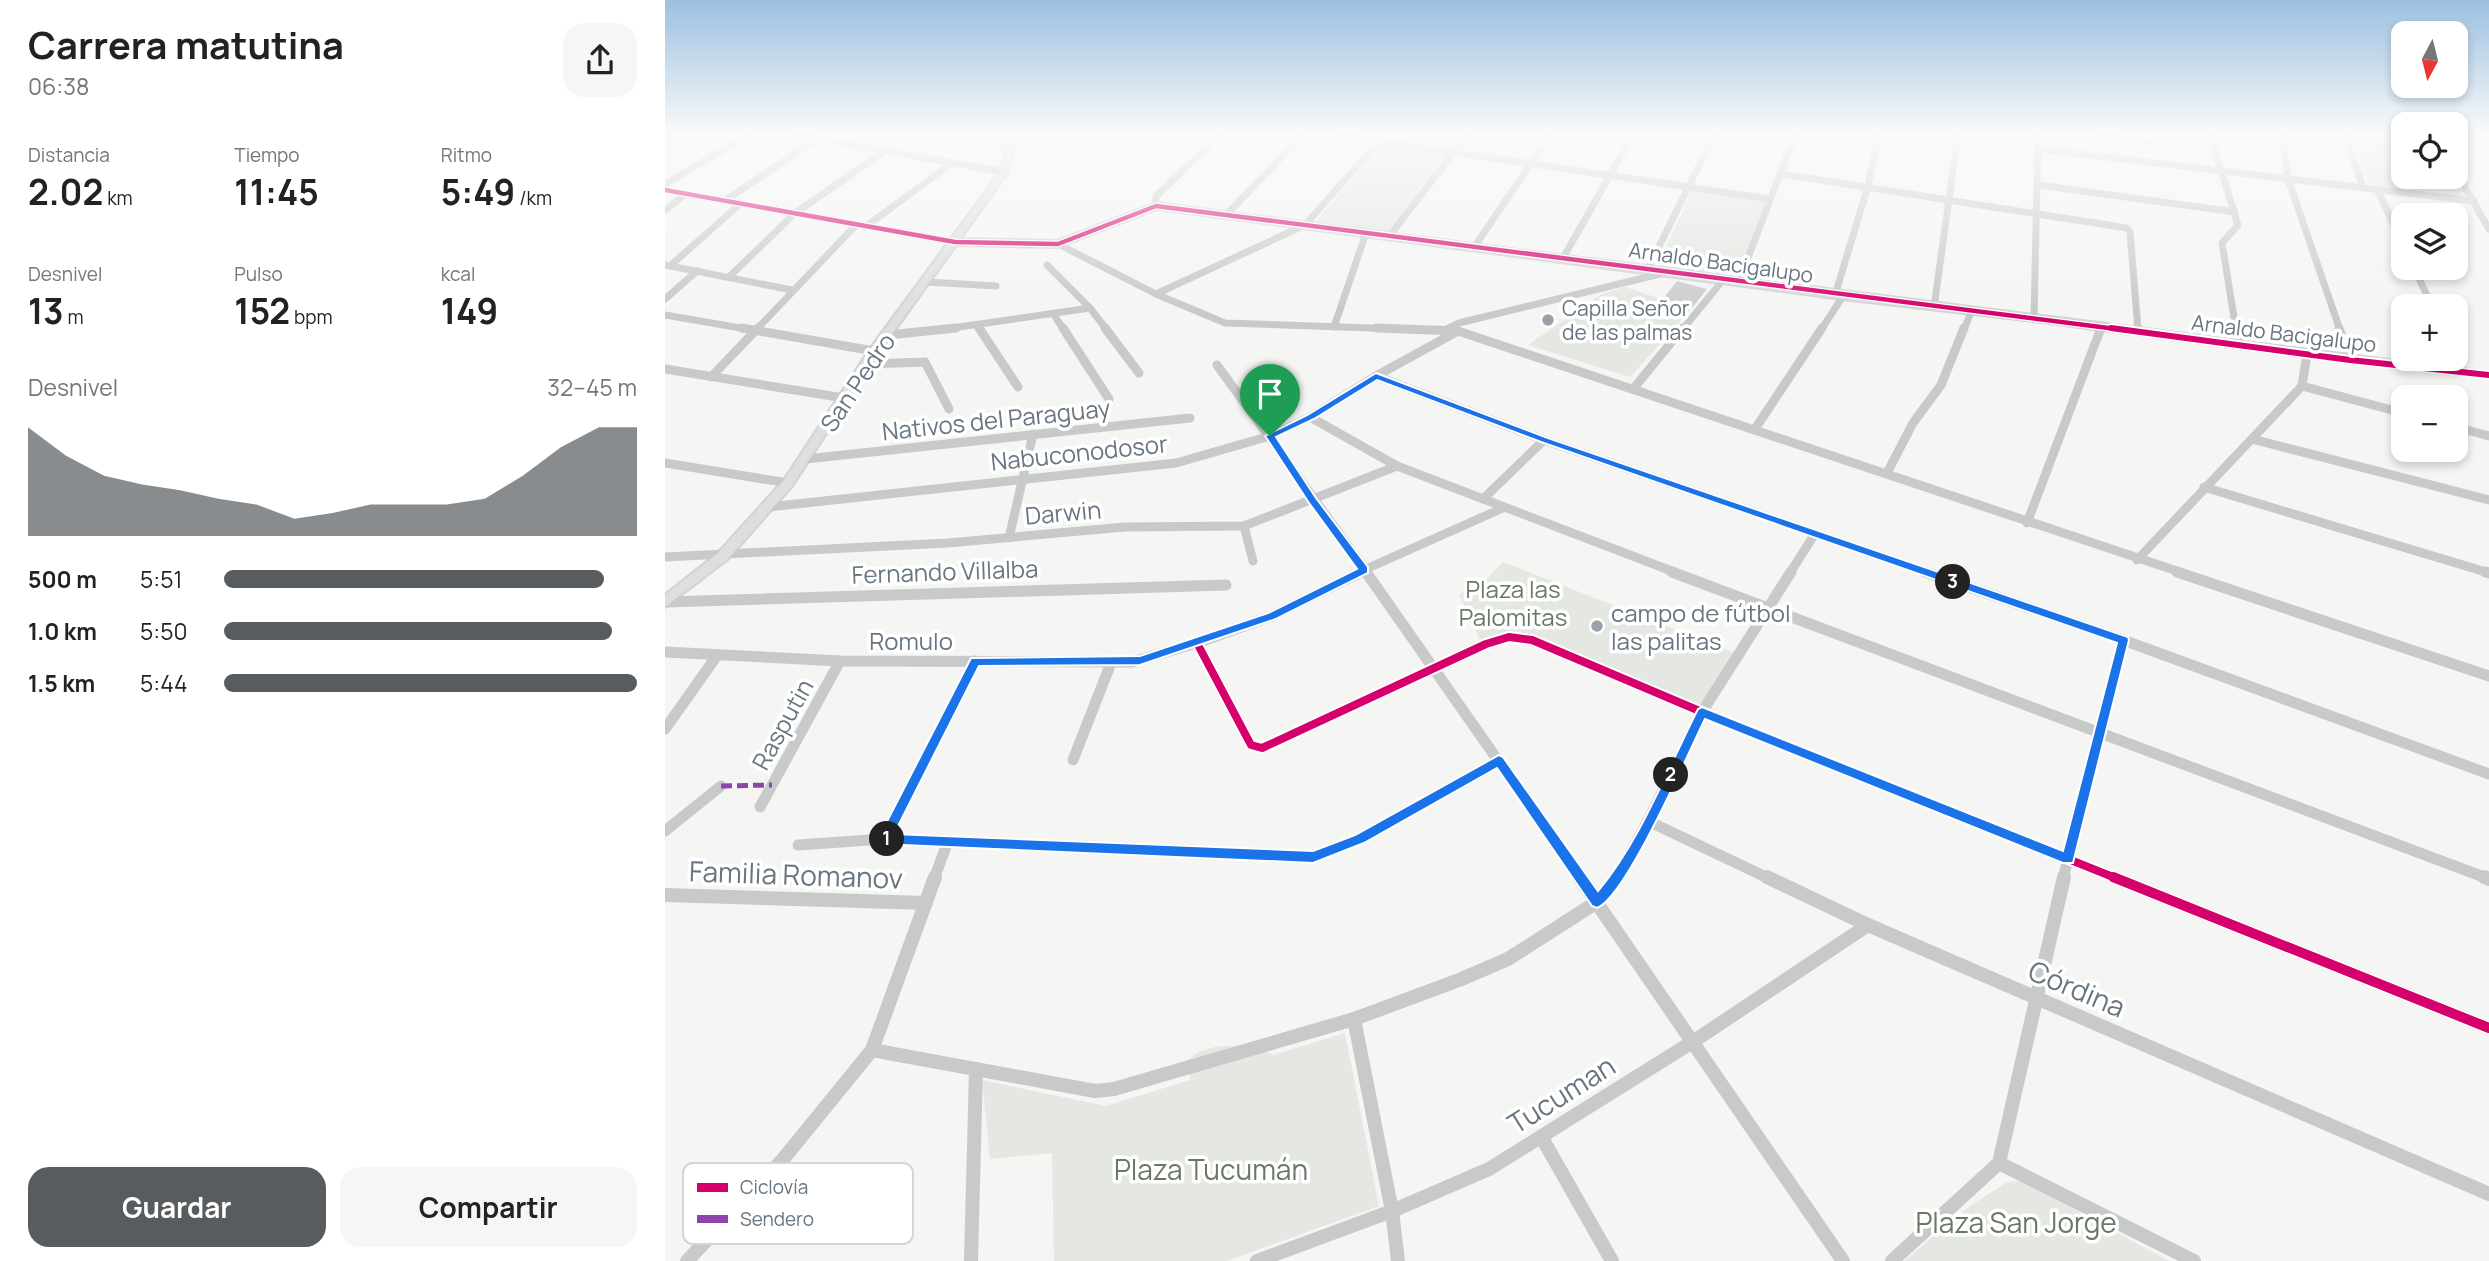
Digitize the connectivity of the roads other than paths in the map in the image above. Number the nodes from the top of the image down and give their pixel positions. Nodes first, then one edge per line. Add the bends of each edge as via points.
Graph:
1 (686, 194) joint
2 (735, 194) edge
3 (823, 194) edge
4 (907, 194) edge
5 (989, 194) edge
6 (1158, 194) edge
7 (1246, 194) edge
8 (1332, 194) edge
9 (1422, 194) edge
10 (1510, 194) edge
11 (1599, 194) edge
12 (1683, 194) edge
13 (1737, 194) edge
14 (1772, 194) edge
15 (1866, 194) edge
16 (1917, 194) edge
17 (1950, 194) edge
18 (2038, 194) edge
19 (2103, 194) edge
20 (2229, 194) edge
21 (2293, 194) edge
22 (2379, 194) edge
23 (2416, 194) edge
24 (2470, 194) edge
25 (1770, 199) junction
26 (1949, 199) junction
27 (724, 201) junction
28 (2474, 201) junction
29 (740, 204) junction
30 (1156, 206) junction
31 (665, 210) edge
32 (2235, 212) junction
33 (795, 213) junction
34 (2037, 213) junction
35 (1227, 214) junction
36 (2391, 219) edge
37 (1304, 225) junction
38 (861, 226) junction
39 (2489, 229) edge
40 (1366, 233) junction
41 (1390, 235) junction
42 (955, 242) junction
43 (1058, 244) junction
44 (1475, 246) junction
45 (1563, 258) junction
46 (668, 265) edge
47 (1047, 265) dead end
48 (1648, 269) junction
49 (697, 271) junction
50 (1669, 272) junction
51 (729, 277) junction
52 (1723, 280) junction
53 (1739, 281) junction
54 (927, 282) junction
55 (996, 286) dead end
56 (792, 290) junction
57 (1156, 294) junction
58 (1839, 296) junction
59 (665, 299) edge
60 (1090, 307) junction
61 (1934, 307) junction
62 (1971, 312) junction
63 (665, 315) edge
64 (1054, 315) junction
65 (2034, 318) junction
66 (978, 326) junction
67 (1334, 327) junction
68 (2101, 327) junction
69 (1447, 329) junction
70 (754, 330) junction
71 (1458, 331) junction
72 (2138, 332) junction
73 (888, 335) junction
74 (2239, 345) junction
75 (874, 351) junction
76 (2307, 354) junction
77 (2350, 360) junction
78 (865, 364) junction
79 (2391, 364) edge
80 (1217, 365) dead end
81 (665, 369) edge
82 (2457, 371) edge
83 (1139, 373) dead end
84 (2489, 375) edge
85 (1376, 376) junction
86 (711, 377) junction
87 (2302, 386) junction
88 (1019, 387) dead end
89 (1634, 388) junction
90 (844, 398) junction
91 (1109, 398) dead end
92 (949, 409) dead end
93 (2391, 410) edge
94 (1310, 417) junction
95 (1190, 418) dead end
96 (1755, 429) junction
97 (2468, 430) edge
98 (1033, 435) junction
99 (1270, 436) junction
100 (2489, 436) edge
101 (2252, 439) junction
102 (1544, 440) junction
103 (806, 459) junction
104 (665, 463) edge
105 (1397, 466) junction
106 (1887, 473) junction
107 (1023, 479) junction
108 (788, 483) junction
109 (2204, 487) junction
110 (1483, 499) junction
111 (1313, 500) junction
112 (2489, 500) edge
113 (768, 507) junction
114 (1503, 508) junction
115 (2027, 523) junction
116 (1244, 526) junction
117 (1814, 535) junction
118 (1009, 538) junction
119 (723, 556) junction
120 (665, 557) edge
121 (2137, 560) junction
122 (1253, 561) dead end
123 (1364, 570) junction
124 (2489, 573) edge
125 (1226, 584) dead end
126 (665, 602) edge
127 (1769, 608) junction
128 (2123, 640) junction
129 (1197, 643) junction
130 (665, 652) edge
131 (716, 657) junction
132 (840, 661) junction
133 (975, 661) junction
134 (1111, 663) junction
135 (1435, 667) junction
136 (2489, 676) edge
137 (1702, 712) junction
138 (665, 729) edge
139 (2101, 733) junction
140 (1073, 760) dead end
141 (1499, 761) junction
142 (2489, 774) edge
143 (721, 786) dead end
144 (760, 807) dead end
145 (1648, 821) junction
146 (665, 831) edge
147 (884, 839) junction
148 (948, 841) junction
149 (797, 845) dead end
150 (2068, 859) junction
151 (2489, 879) edge
152 (665, 895) edge
153 (1597, 902) junction
154 (926, 903) junction
155 (1868, 925) junction
156 (2038, 998) junction
157 (1354, 1019) junction
158 (2489, 1028) edge
159 (1694, 1041) junction
160 (872, 1051) junction
161 (976, 1069) junction
162 (1542, 1138) junction
163 (779, 1163) edge
164 (1999, 1163) junction
165 (2489, 1194) edge
166 (1392, 1211) junction
167 (703, 1244) edge
168 (687, 1261) edge
169 (971, 1261) edge
170 (1257, 1261) edge
171 (1398, 1261) edge
172 (1612, 1261) edge
173 (1843, 1261) edge
174 (1892, 1261) edge
175 (2194, 1261) edge

1 - 27 street
1 - 31 street
2 - 27 street
3 - 33 street
4 - 38 street
5 - 42 street, San Pedro
6 - 30 street
7 - 35 street
8 - 37 street
9 - 41 street
10 - 44 street
11 - 45 street
12 - 48 street
13 - 25 street
14 - 25 street
15 - 58 street
16 - 26 street
17 - 26 street
18 - 34 street
19 - 32 street
20 - 32 street
21 - 77 street
22 - 36 street
23 - 28 street
24 - 28 street
25 - 53 street
26 - 34 street
26 - 61 street
27 - 29 street
28 - 39 street
29 - 33 street
29 - 46 street
30 - 35 street, Arnaldo Bacigalupo
30 - 43 street, Arnaldo Bacigalupo
32 - 74 street via 2238,225 2222,243
33 - 38 street
33 - 51 street
34 - 65 street
34 - 72 street via 2127,228
35 - 37 street, Arnaldo Bacigalupo
37 - 40 street, Arnaldo Bacigalupo
37 - 57 street
38 - 42 street
38 - 56 street
40 - 41 street, Arnaldo Bacigalupo
40 - 67 street
41 - 44 street, Arnaldo Bacigalupo
42 - 43 street, Arnaldo Bacigalupo
42 - 54 street, San Pedro
43 - 57 street
44 - 45 street, Arnaldo Bacigalupo
45 - 48 street, Arnaldo Bacigalupo
46 - 49 street
47 - 60 street
48 - 50 street, Arnaldo Bacigalupo
49 - 51 street
49 - 59 street
50 - 52 street, Arnaldo Bacigalupo
50 - 69 street
51 - 56 street
52 - 53 street, Arnaldo Bacigalupo
52 - 89 street
53 - 58 street, Arnaldo Bacigalupo
54 - 55 street
54 - 73 street, San Pedro
56 - 70 street
57 - 67 street via 1225,323
58 - 61 street, Arnaldo Bacigalupo
58 - 96 street
60 - 64 street
60 - 83 street
61 - 62 street, Arnaldo Bacigalupo
62 - 65 street, Arnaldo Bacigalupo
62 - 106 street via 1941,385 1913,423
63 - 70 street
64 - 66 street
64 - 91 street
65 - 68 street, Arnaldo Bacigalupo
66 - 73 street
66 - 88 street
67 - 69 street
68 - 72 street, Arnaldo Bacigalupo
68 - 115 street
69 - 71 street
70 - 75 street
70 - 86 street
71 - 85 street, Nabuconodosor
71 - 89 street
72 - 74 street, Arnaldo Bacigalupo
73 - 75 street, San Pedro
74 - 76 street, Arnaldo Bacigalupo
75 - 78 street, San Pedro
76 - 77 street, Arnaldo Bacigalupo
76 - 87 street
77 - 79 street, Arnaldo Bacigalupo
78 - 90 street, San Pedro
78 - 92 street via 925,362
80 - 99 street
81 - 86 street
82 - 84 street, Arnaldo Bacigalupo
85 - 94 street, Nabuconodosor
85 - 102 street
86 - 90 street
87 - 93 street
87 - 101 street
89 - 96 street
90 - 103 street, San Pedro
94 - 99 street, Nabuconodosor
94 - 105 street
95 - 98 street, Nativos del Paraguay
96 - 106 street
97 - 100 street
98 - 103 street, Nativos del Paraguay
98 - 107 street
99 - 107 street, Nabuconodosor via 1176,463
99 - 111 street
101 - 109 street
101 - 112 street
102 - 110 street
102 - 117 street
103 - 108 street, San Pedro
104 - 108 street
105 - 110 street
105 - 111 street, Darwin
106 - 115 street
107 - 113 street, Nabuconodosor
107 - 118 street
108 - 113 street, San Pedro
109 - 121 street
109 - 124 street
110 - 114 street
111 - 116 street, Darwin
111 - 123 street
113 - 119 street, San Pedro
114 - 123 street, Romulo
114 - 127 street
115 - 121 street
116 - 118 street, Darwin via 1125,527
116 - 122 street
117 - 127 street
117 - 128 street
118 - 119 street, Darwin
119 - 120 street, Darwin
119 - 126 street, San Pedro
121 - 136 street
123 - 129 street, Romulo via 1272,616
123 - 135 street
125 - 126 street, Fernando Villalba
127 - 137 street
127 - 139 street
128 - 139 street
128 - 142 street
129 - 134 street, Romulo via 1140,661
129 - 135 street via 1256,748
130 - 131 street, Romulo
131 - 132 street, Romulo
131 - 138 street
132 - 133 street, Romulo
132 - 144 street, Rasputin
133 - 134 street, Romulo
133 - 147 street
134 - 140 street
135 - 137 street via 1505,638 1528,639
135 - 141 street
137 - 145 street
137 - 150 street
139 - 150 street
139 - 151 street
141 - 148 street via 1360,839 1313,857
141 - 153 street
143 - 146 street, Rasputin
145 - 153 street via 1615,880
145 - 155 street, Córdina
147 - 148 street
147 - 149 street
148 - 154 street
150 - 156 street
150 - 158 street
152 - 154 street, Familia Romanov
153 - 157 street via 1507,959
153 - 159 street
154 - 160 street
155 - 156 street, Córdina
155 - 159 street, Tucuman
156 - 164 street
156 - 165 street, Córdina
157 - 161 street via 1114,1090 1095,1091
157 - 166 street
159 - 162 street, Tucuman
159 - 173 street
160 - 161 street
160 - 163 street
161 - 169 street
162 - 166 street, Tucuman via 1489,1169
162 - 172 street
164 - 174 street
164 - 175 street
166 - 170 street, Tucuman
166 - 171 street
167 - 168 street

